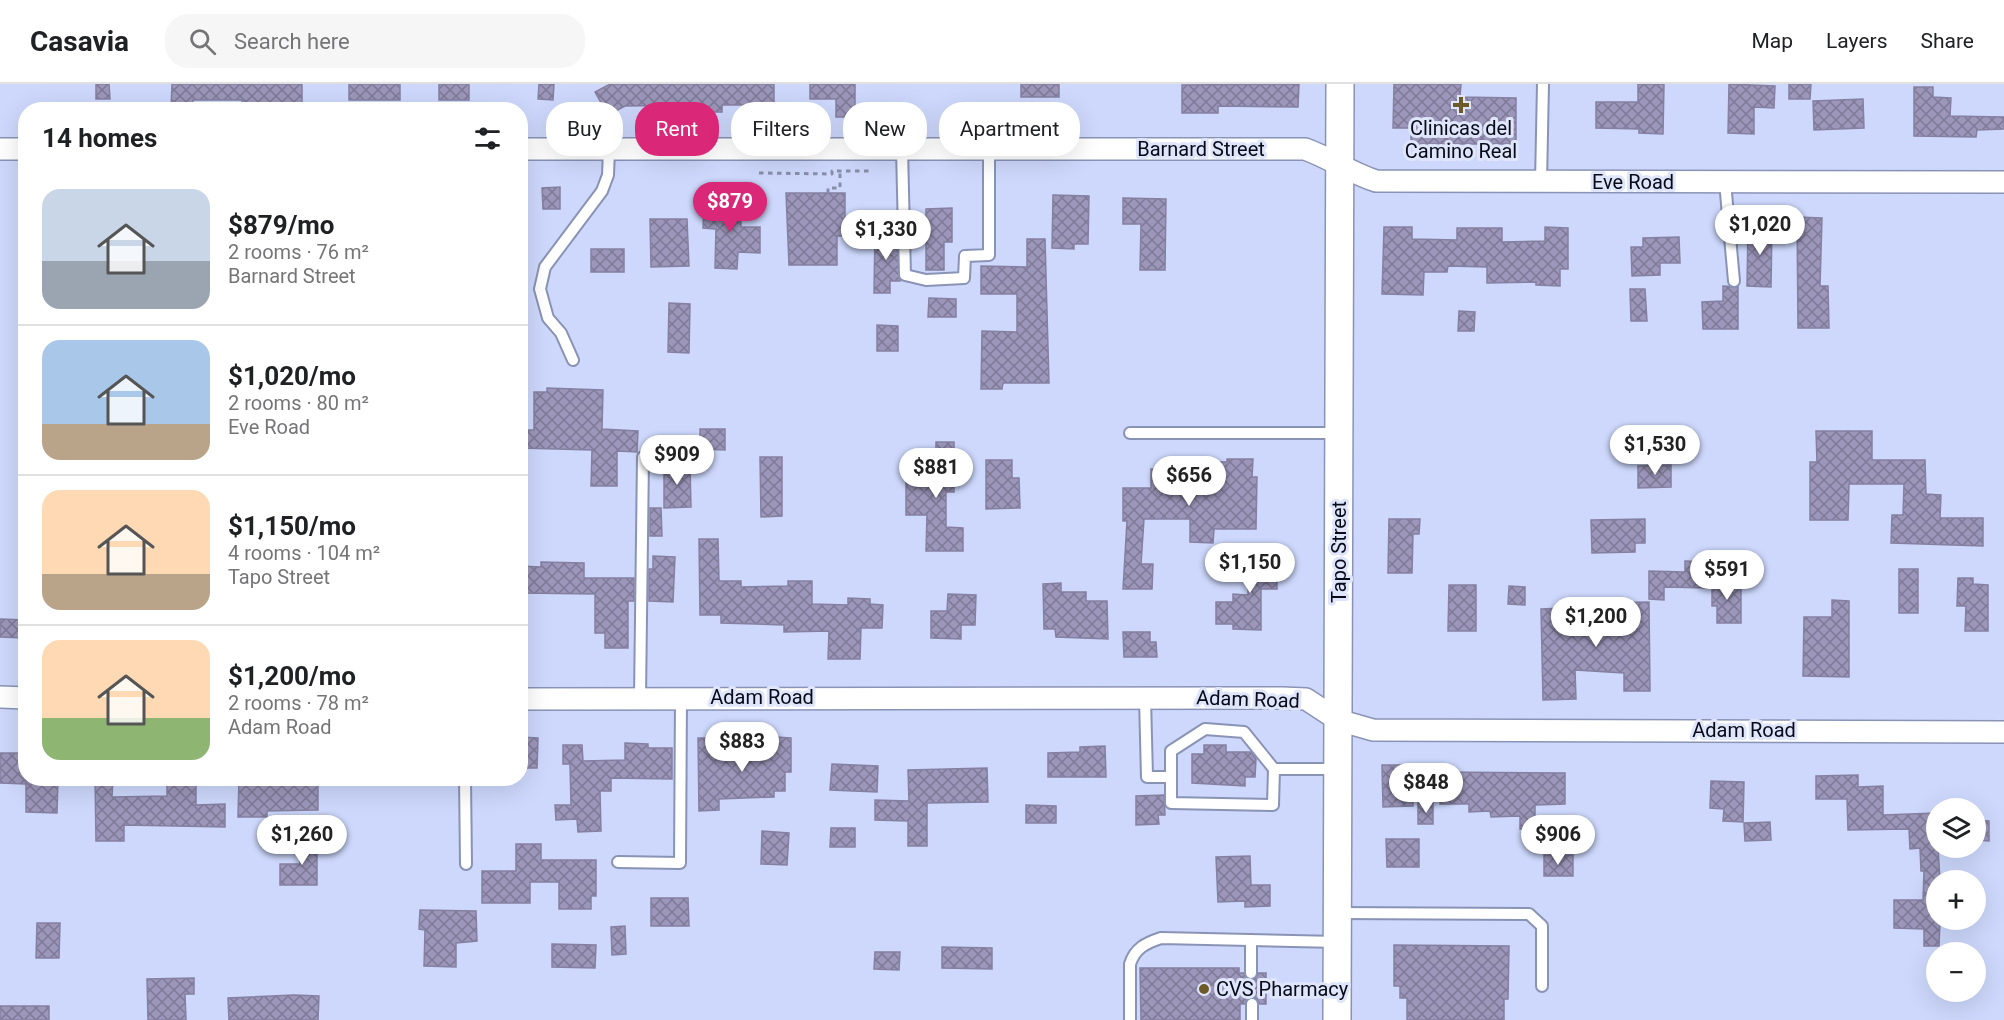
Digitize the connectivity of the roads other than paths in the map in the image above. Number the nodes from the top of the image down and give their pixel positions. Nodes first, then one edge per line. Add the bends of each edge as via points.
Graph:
1 (1340, 84) edge
2 (1543, 84) edge
3 (0, 149) edge
4 (18, 149) edge
5 (528, 149) edge
6 (546, 149) edge
7 (623, 149) edge
8 (843, 149) edge
9 (1080, 149) edge
10 (609, 156) edge
11 (902, 156) edge
12 (989, 156) edge
13 (1339, 163) junction
14 (1541, 182) junction
15 (1725, 182) junction
16 (2004, 182) edge
17 (1734, 281) dead end
18 (573, 360) dead end
19 (1130, 433) dead end
20 (1339, 433) junction
21 (643, 457) dead end
22 (681, 697) junction
23 (0, 698) edge
24 (18, 698) edge
25 (640, 698) junction
26 (1145, 698) junction
27 (528, 699) edge
28 (1338, 720) junction
29 (2004, 732) edge
30 (1274, 769) junction
31 (1338, 769) junction
32 (1171, 777) junction
33 (465, 786) edge
34 (618, 862) dead end
35 (466, 864) dead end
36 (1337, 913) junction
37 (1251, 940) junction
38 (1338, 942) junction
39 (1251, 974) dead end
40 (1542, 986) dead end
41 (1252, 1004) dead end
42 (1130, 1020) edge
43 (1252, 1020) edge
44 (1337, 1020) edge

1 - 13 street, Tapo Street
2 - 14 lane
3 - 4 street
5 - 6 street, Barnard Street
7 - 8 street, Barnard Street
9 - 13 street, Barnard Street via 1305,149
10 - 18 lane via 602,191 545,267 540,288 548,318 561,333
11 - 12 lane via 905,275 926,280 964,278 965,256 989,255
13 - 14 street, Eve Road via 1352,173 1376,181
13 - 20 street, Tapo Street
14 - 15 street, Eve Road
15 - 16 street, Eve Road
15 - 17 lane
19 - 20 lane
20 - 28 street, Tapo Street
21 - 25 lane
22 - 25 street, Adam Road
22 - 26 street, Adam Road
22 - 34 lane via 680,863
23 - 24 street
25 - 27 street, Adam Road
26 - 28 street, Adam Road via 1306,699
26 - 32 lane via 1147,777
28 - 29 street, Adam Road via 1373,730
28 - 31 street, Tapo Street
30 - 31 lane
30 - 32 lane via 1244,732 1205,729 1171,751
30 - 32 lane via 1273,805 1171,803
31 - 36 street, Tapo Street
33 - 35 lane
36 - 38 street, Tapo Street
36 - 40 lane via 1529,914 1542,926
37 - 38 lane
37 - 39 lane
37 - 42 lane via 1161,938 1143,945 1130,964
38 - 44 street, Tapo Street
41 - 43 lane

